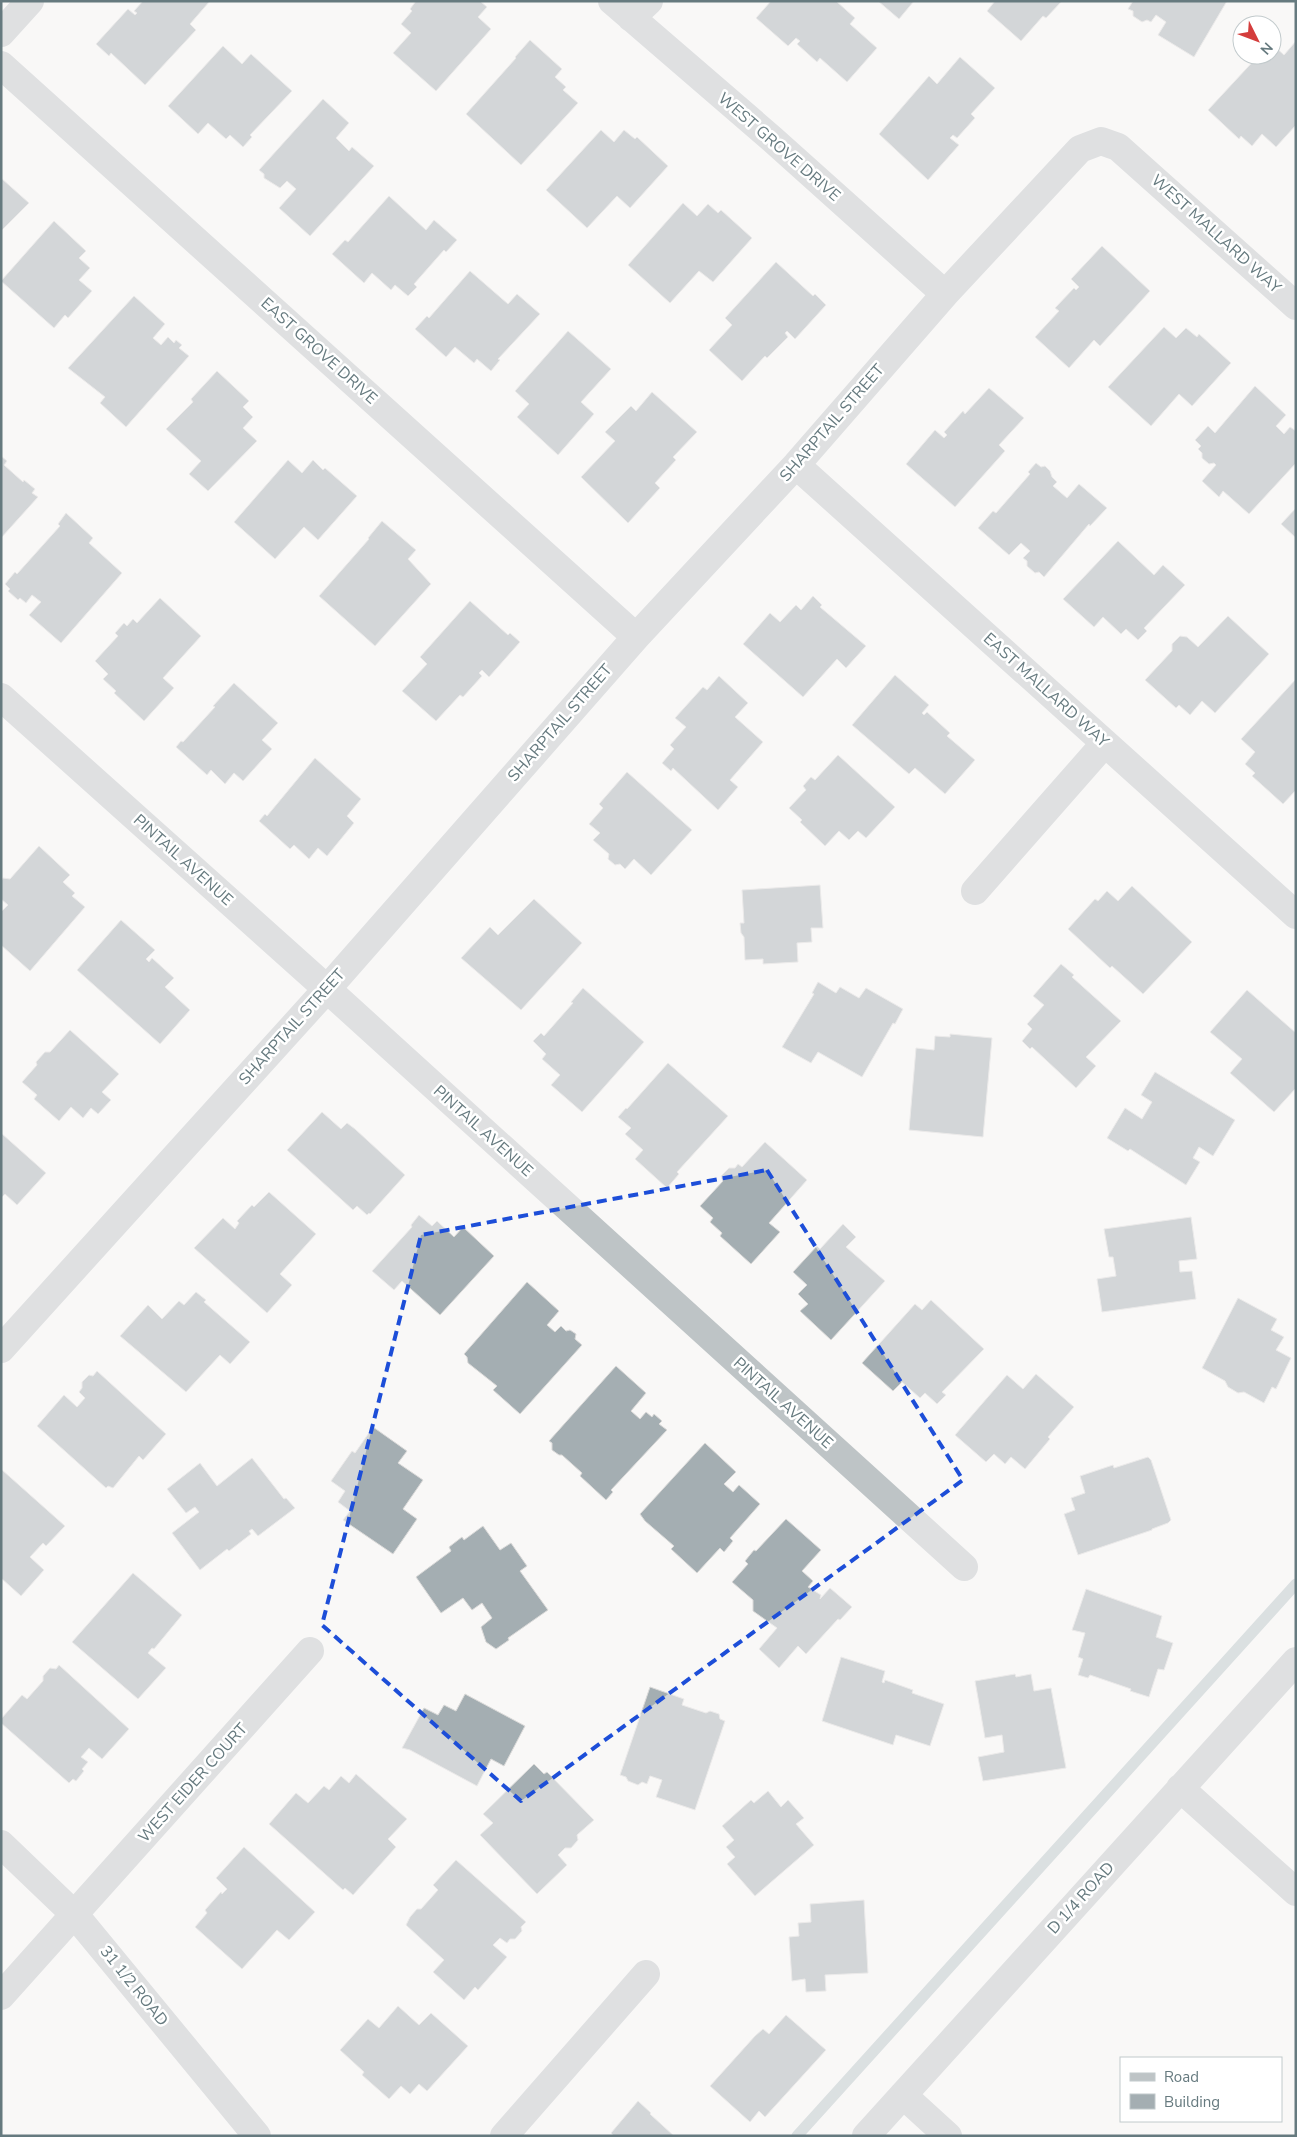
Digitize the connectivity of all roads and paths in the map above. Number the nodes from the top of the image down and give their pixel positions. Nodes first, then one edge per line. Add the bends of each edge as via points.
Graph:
1 (30, 1) edge
2 (631, 7) edge
3 (1, 33) edge
4 (1, 65) edge
5 (1135, 163) joint
6 (945, 294) junction
7 (1296, 306) edge
8 (796, 465) junction
9 (636, 637) junction
10 (1, 697) edge
11 (1105, 743) junction
12 (975, 891) dead end
13 (1296, 914) edge
14 (327, 989) junction
15 (1, 1349) edge
16 (964, 1567) dead end
17 (310, 1651) dead end
18 (1296, 1661) edge
19 (1180, 1788) junction
20 (1, 1844) edge
21 (1296, 1892) edge
22 (75, 1915) junction
23 (646, 1974) dead end
24 (1, 1996) edge
25 (903, 2095) junction
26 (257, 2136) edge
27 (504, 2136) edge
28 (866, 2136) edge
29 (948, 2136) edge

1 - 3 street
2 - 6 street, WEST GROVE DRIVE
4 - 9 street, EAST GROVE DRIVE
5 - 6 street, SHARPTAIL STREET via 1118,147 1101,141 1080,149
5 - 7 street, WEST MALLARD WAY
6 - 8 street, SHARPTAIL STREET
8 - 9 street, SHARPTAIL STREET
8 - 11 street, EAST MALLARD WAY
9 - 14 street, SHARPTAIL STREET
10 - 14 street, PINTAIL AVENUE
11 - 12 street
11 - 13 street, EAST MALLARD WAY
14 - 15 street, SHARPTAIL STREET
14 - 16 street, PINTAIL AVENUE
17 - 22 street, WEST EIDER COURT
18 - 19 street, D 1/4 ROAD
19 - 21 street
19 - 25 street, D 1/4 ROAD
20 - 22 street, 31 1/2 ROAD
22 - 24 street, WEST EIDER COURT
22 - 26 street, 31 1/2 ROAD
23 - 27 street
25 - 28 street, D 1/4 ROAD
25 - 29 street

